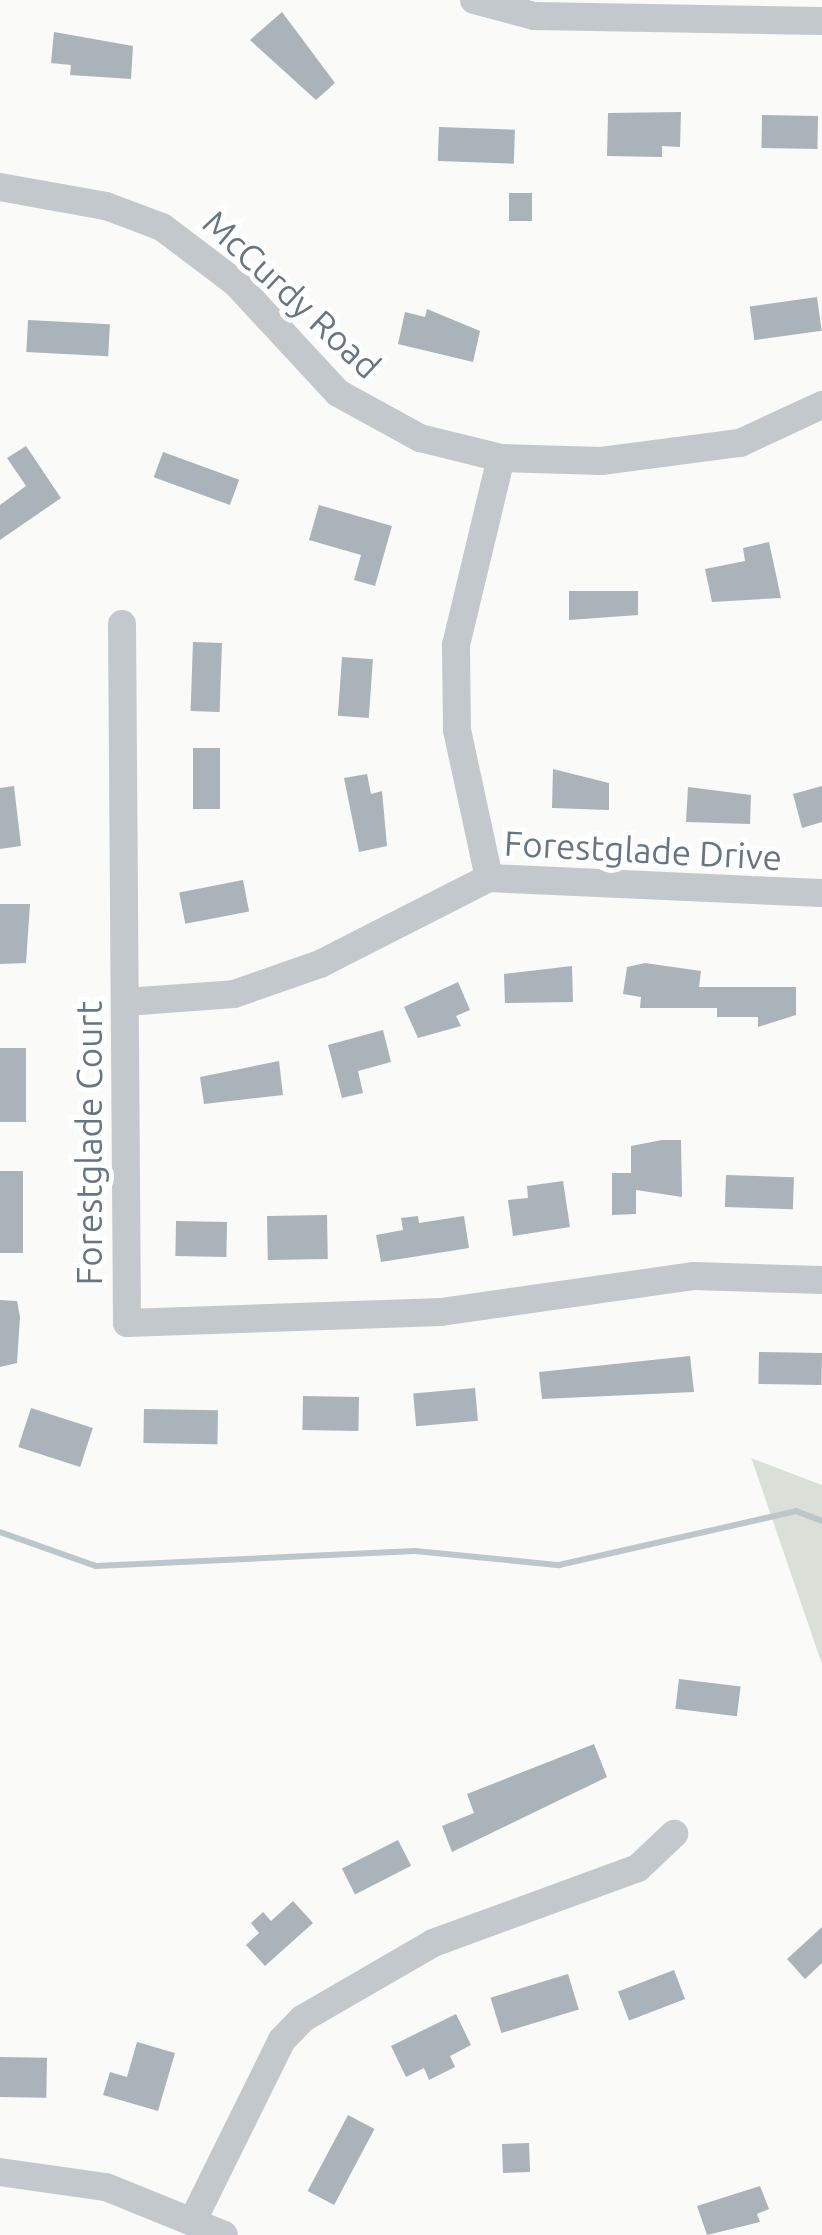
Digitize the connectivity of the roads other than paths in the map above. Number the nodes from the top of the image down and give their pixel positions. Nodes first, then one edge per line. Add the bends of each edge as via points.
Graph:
1 (474, 0) edge
2 (822, 21) edge
3 (0, 187) edge
4 (822, 405) edge
5 (502, 458) junction
6 (122, 624) dead end
7 (488, 878) junction
8 (822, 893) edge
9 (126, 1002) junction
10 (822, 1280) edge
11 (674, 1834) dead end
12 (0, 2172) edge
13 (195, 2216) junction
14 (224, 2235) edge

1 - 2 street via 534,16
3 - 5 street, McCurdy Road via 106,206 162,227 236,283 338,392 420,438
4 - 5 street, McCurdy Road via 740,443 676,454
5 - 7 street via 456,645 457,730
6 - 9 street, Forestglade Court
7 - 8 street, Forestglade Drive
7 - 9 street, Forestglade Drive via 320,964 234,994
9 - 10 street, Forestglade Court via 127,1323 441,1312 694,1276
11 - 13 street via 638,1868 432,1943 302,2019 282,2040
12 - 13 street via 106,2188
13 - 14 street

